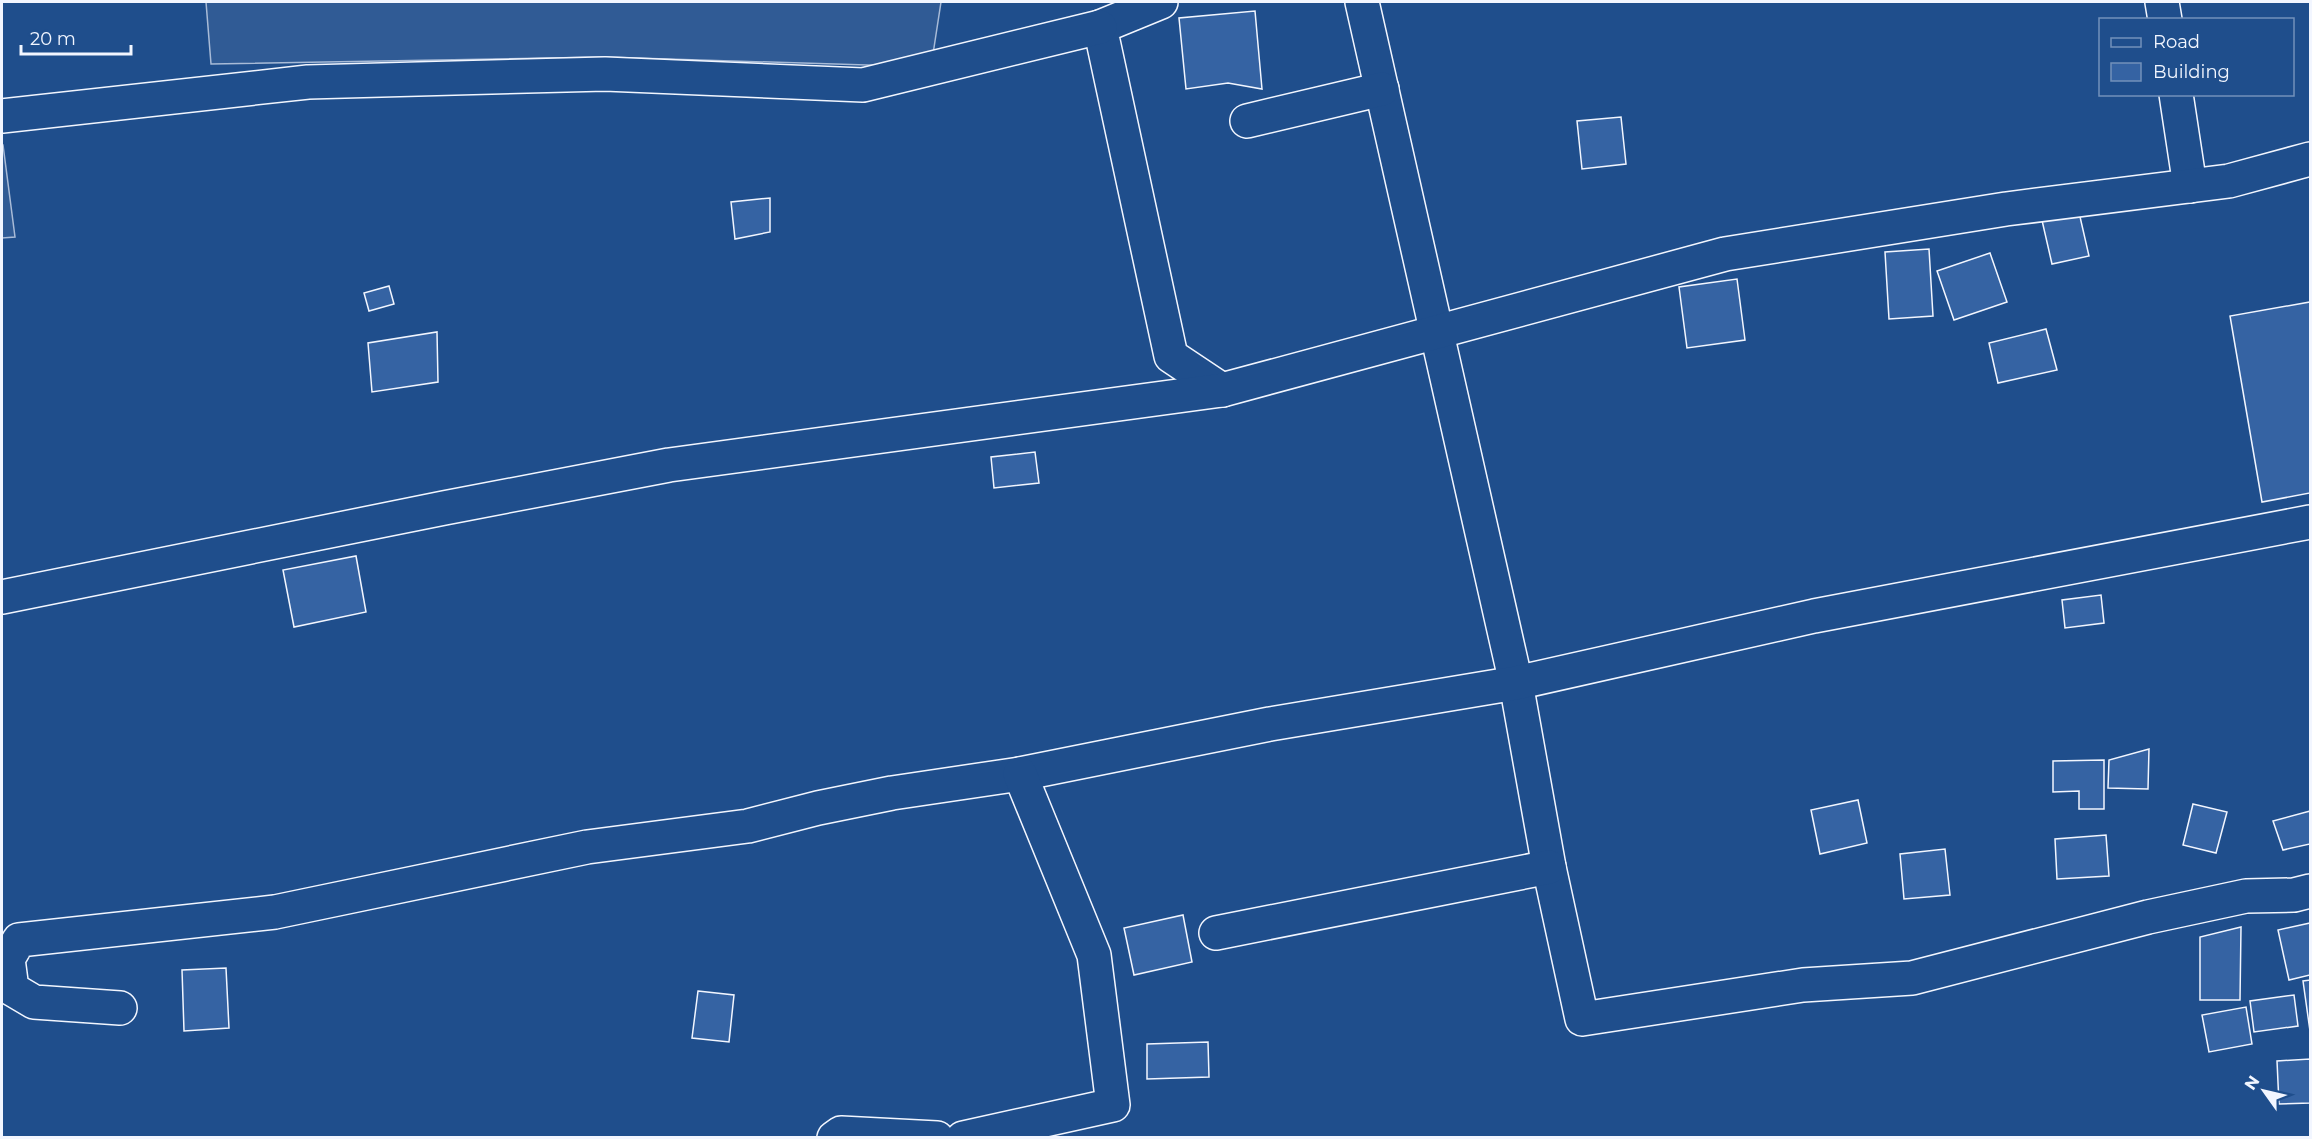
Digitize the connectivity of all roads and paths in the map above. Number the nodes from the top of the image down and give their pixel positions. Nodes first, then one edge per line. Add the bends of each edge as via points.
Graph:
1 (1161, 2) edge
2 (1362, 2) edge
3 (2162, 2) edge
4 (2165, 18) edge
5 (1100, 27) junction
6 (1382, 89) junction
7 (2176, 96) edge
8 (2, 117) edge
9 (1247, 121) dead end
10 (2310, 159) edge
11 (2190, 186) junction
12 (1436, 330) junction
13 (1222, 390) junction
14 (2310, 522) edge
15 (2, 597) edge
16 (1516, 683) junction
17 (1020, 774) junction
18 (1549, 867) junction
19 (2310, 891) edge
20 (1216, 933) dead end
21 (120, 1008) dead end
22 (834, 1137) edge
23 (937, 1137) edge
24 (963, 1137) edge

1 - 5 street
2 - 6 street
3 - 4 street
5 - 8 street via 863,86 605,74 308,82
5 - 13 street via 1171,356
6 - 9 street
6 - 12 street
7 - 11 street
10 - 11 street via 2229,181
11 - 12 street via 2006,209 1725,254
12 - 13 street
12 - 16 street
13 - 15 street via 669,465
14 - 16 street via 1814,616
16 - 17 street via 1270,724
16 - 18 street
17 - 21 street via 892,793 748,826 587,847 275,912 19,940 8,960 12,989 34,1002
17 - 24 street via 1094,955 1113,1105
18 - 19 street via 1582,1019 1803,985 1912,978 2148,917 2246,896
18 - 20 street
22 - 23 street via 842,1133

